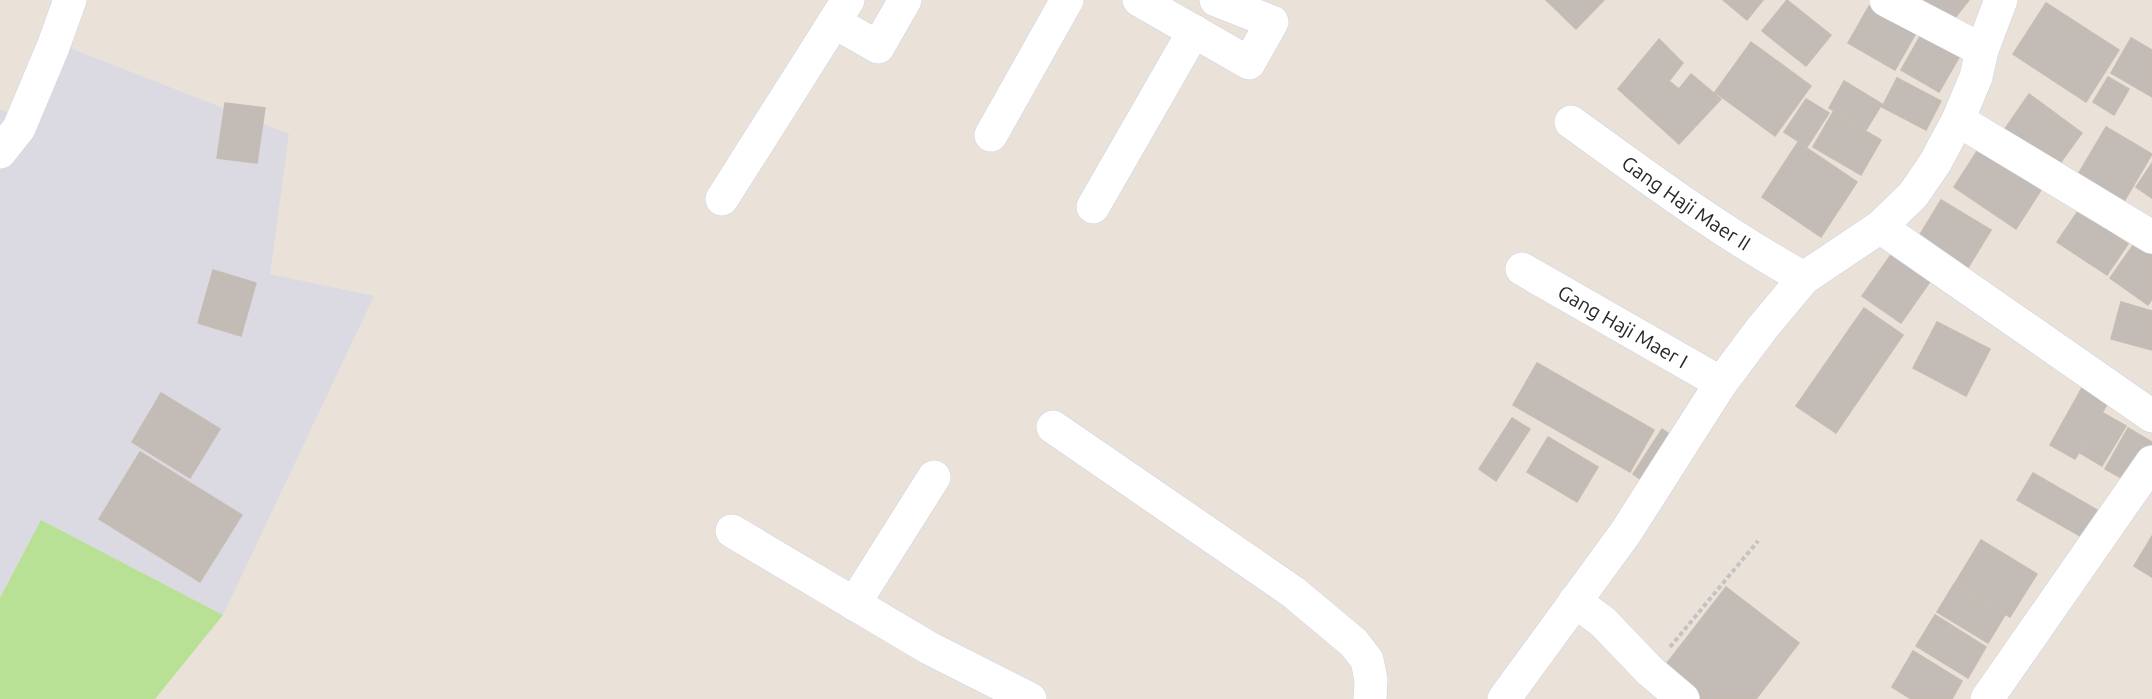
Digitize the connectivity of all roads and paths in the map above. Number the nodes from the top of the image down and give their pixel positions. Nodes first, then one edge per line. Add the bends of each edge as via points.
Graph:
1 (70, 0) edge
2 (905, 0) edge
3 (1067, 0) edge
4 (1216, 0) edge
5 (1886, 0) edge
6 (2001, 0) edge
7 (1142, 1) edge
8 (841, 11) edge
9 (1194, 31) junction
10 (1982, 50) junction
11 (1958, 120) junction
12 (1571, 122) dead end
13 (991, 135) dead end
14 (0, 153) edge
15 (722, 199) dead end
16 (1092, 207) dead end
17 (1880, 227) junction
18 (2152, 237) edge
19 (1522, 269) dead end
20 (1804, 278) junction
21 (1721, 383) junction
22 (2152, 416) edge
23 (1053, 427) dead end
24 (2152, 462) edge
25 (934, 477) dead end
26 (732, 531) dead end
27 (1758, 541) dead end
28 (1575, 601) junction
29 (854, 604) junction
30 (1650, 671) junction
31 (1030, 699) edge
32 (1370, 699) edge
33 (1504, 699) edge
34 (1683, 699) edge
35 (1987, 699) edge

1 - 14 street via 20,128
2 - 8 street via 878,47
3 - 13 street
4 - 9 street via 1272,22 1249,63
5 - 10 street
6 - 10 street
7 - 9 street
8 - 15 street
9 - 16 street
10 - 11 street via 1976,77
11 - 17 street via 1913,195
11 - 18 street
12 - 20 street, Gang Haji Maer II via 1754,251
17 - 20 street
17 - 22 street
19 - 21 street, Gang Haji Maer I
20 - 21 street
21 - 28 street via 1626,532
23 - 32 street via 1293,592 1354,643 1367,660
24 - 35 street
25 - 29 street
26 - 29 street
27 - 30 path
28 - 30 street via 1603,622
28 - 33 street
29 - 31 street via 929,648
30 - 34 street

